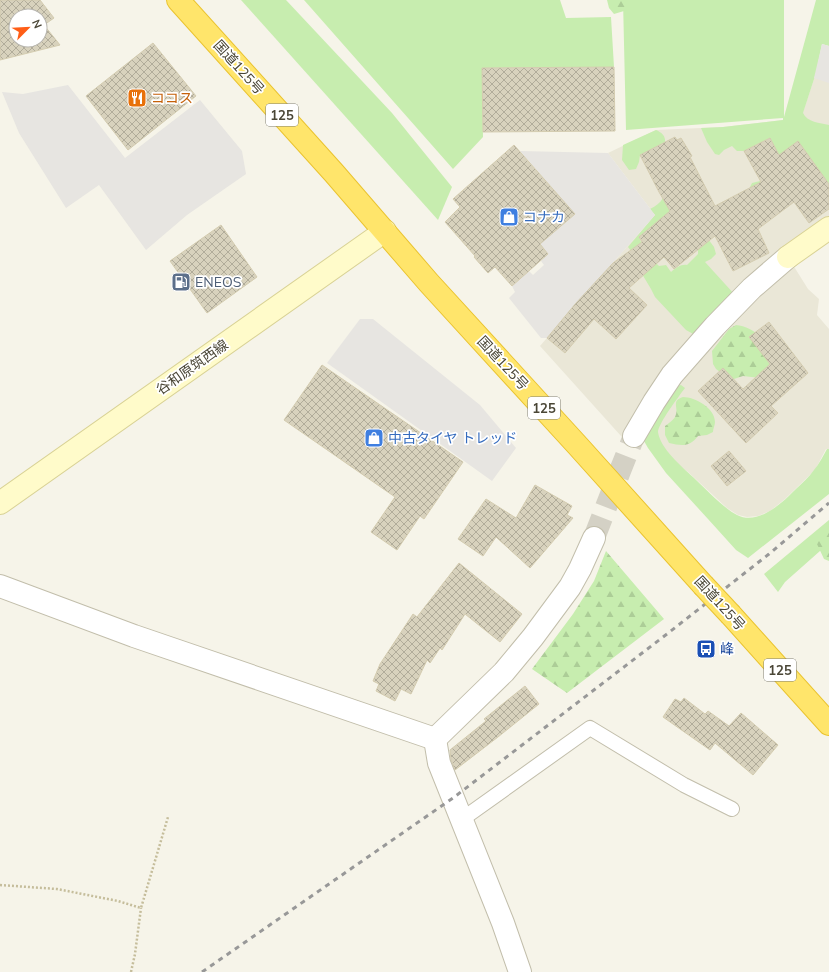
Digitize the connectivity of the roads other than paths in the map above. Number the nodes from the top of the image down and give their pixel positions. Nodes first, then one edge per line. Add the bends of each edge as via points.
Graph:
1 (178, 0) edge
2 (829, 228) edge
3 (385, 232) junction
4 (788, 257) joint
5 (634, 436) tunnel mouth
6 (0, 503) edge
7 (594, 538) tunnel mouth
8 (0, 586) edge
9 (829, 724) edge
10 (435, 739) junction
11 (732, 808) dead end
12 (462, 820) junction
13 (520, 972) edge

1 - 3 highway, 国道125号 / 125
2 - 4 main road
3 - 6 main road, 谷和原筑西線
3 - 9 highway, 国道125号 / 125, bridge
4 - 5 street via 736,304 672,375
7 - 10 street via 570,587 533,637 504,672
8 - 10 street via 134,636
10 - 12 street via 439,763
11 - 12 lane via 684,785 590,728
12 - 13 street

